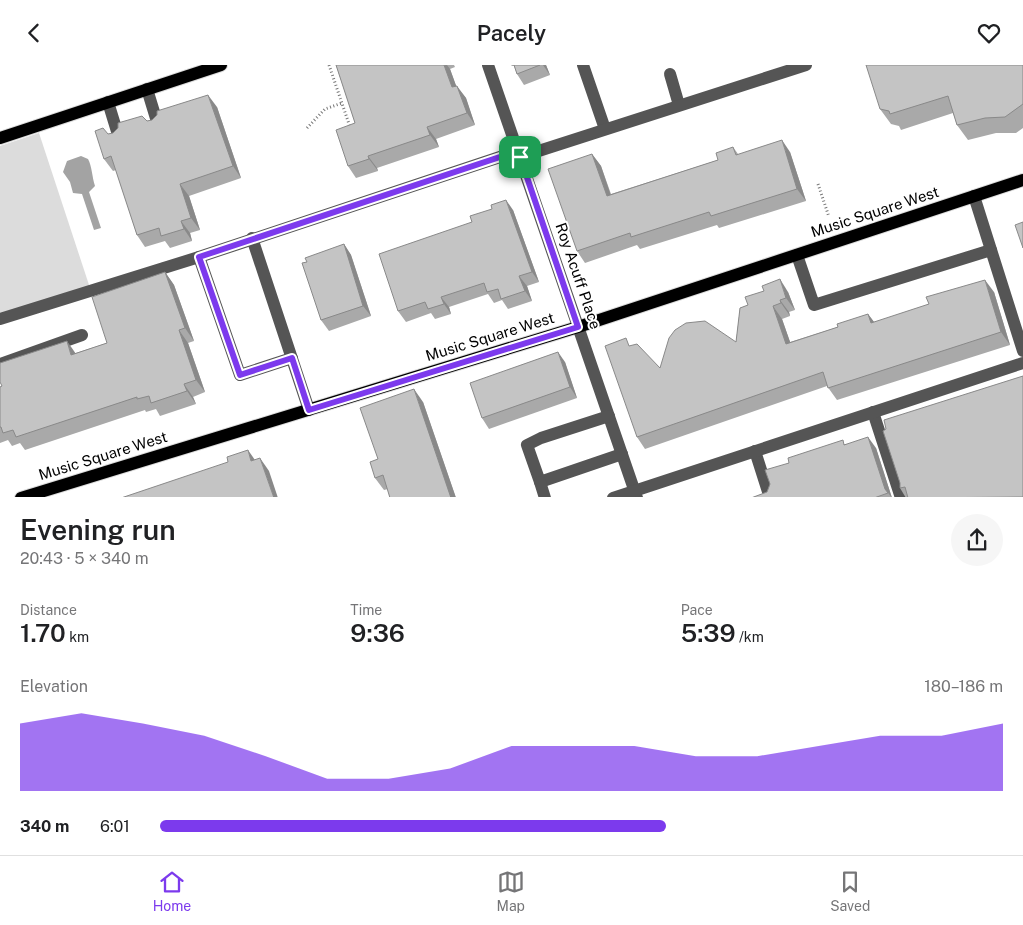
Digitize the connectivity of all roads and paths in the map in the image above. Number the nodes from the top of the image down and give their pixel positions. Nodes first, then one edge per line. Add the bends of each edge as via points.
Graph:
1 (221, 65) edge
2 (329, 65) edge
3 (488, 65) edge
4 (583, 65) edge
5 (806, 65) edge
6 (670, 74) dead end
7 (147, 89) junction
8 (108, 102) junction
9 (342, 103) junction
10 (680, 105) junction
11 (158, 125) edge
12 (350, 127) edge
13 (307, 128) dead end
14 (605, 129) junction
15 (0, 138) edge
16 (119, 138) edge
17 (519, 154) junction
18 (1023, 180) edge
19 (818, 183) dead end
20 (974, 196) junction
21 (830, 217) dead end
22 (252, 238) junction
23 (991, 250) junction
24 (798, 255) junction
25 (199, 257) junction
26 (0, 319) edge
27 (578, 327) junction
28 (82, 335) dead end
29 (1023, 351) edge
30 (292, 358) junction
31 (1023, 363) edge
32 (0, 364) edge
33 (309, 410) junction
34 (874, 412) junction
35 (609, 416) junction
36 (755, 451) junction
37 (622, 454) junction
38 (540, 482) junction
39 (636, 494) edge
40 (21, 497) edge
41 (545, 497) edge
42 (613, 497) edge
43 (770, 497) edge
44 (901, 497) edge

1 - 7 main road
2 - 9 path
3 - 17 street, Roy Acuff Place
4 - 14 street
5 - 10 street
6 - 10 street
7 - 8 main road
7 - 11 street
8 - 15 main road
8 - 16 street
9 - 12 path
9 - 13 path via 325,109
10 - 14 street
14 - 17 street
17 - 22 street
17 - 27 street, Roy Acuff Place
18 - 20 main road, Music Square West
19 - 21 path
20 - 23 street
20 - 24 main road, Music Square West
22 - 25 street
22 - 30 street
23 - 24 street via 814,305
23 - 29 street
24 - 27 main road, Music Square West
25 - 26 street
25 - 30 street via 240,375
27 - 33 main road, Music Square West
27 - 35 street, Roy Acuff Place
28 - 32 street
30 - 33 street
31 - 34 street
33 - 40 main road, Music Square West
34 - 36 street
34 - 44 street
35 - 37 street, Roy Acuff Place
35 - 38 street via 527,445
36 - 39 street
36 - 43 street
37 - 38 street
37 - 39 street, Roy Acuff Place
38 - 41 street
39 - 42 street

